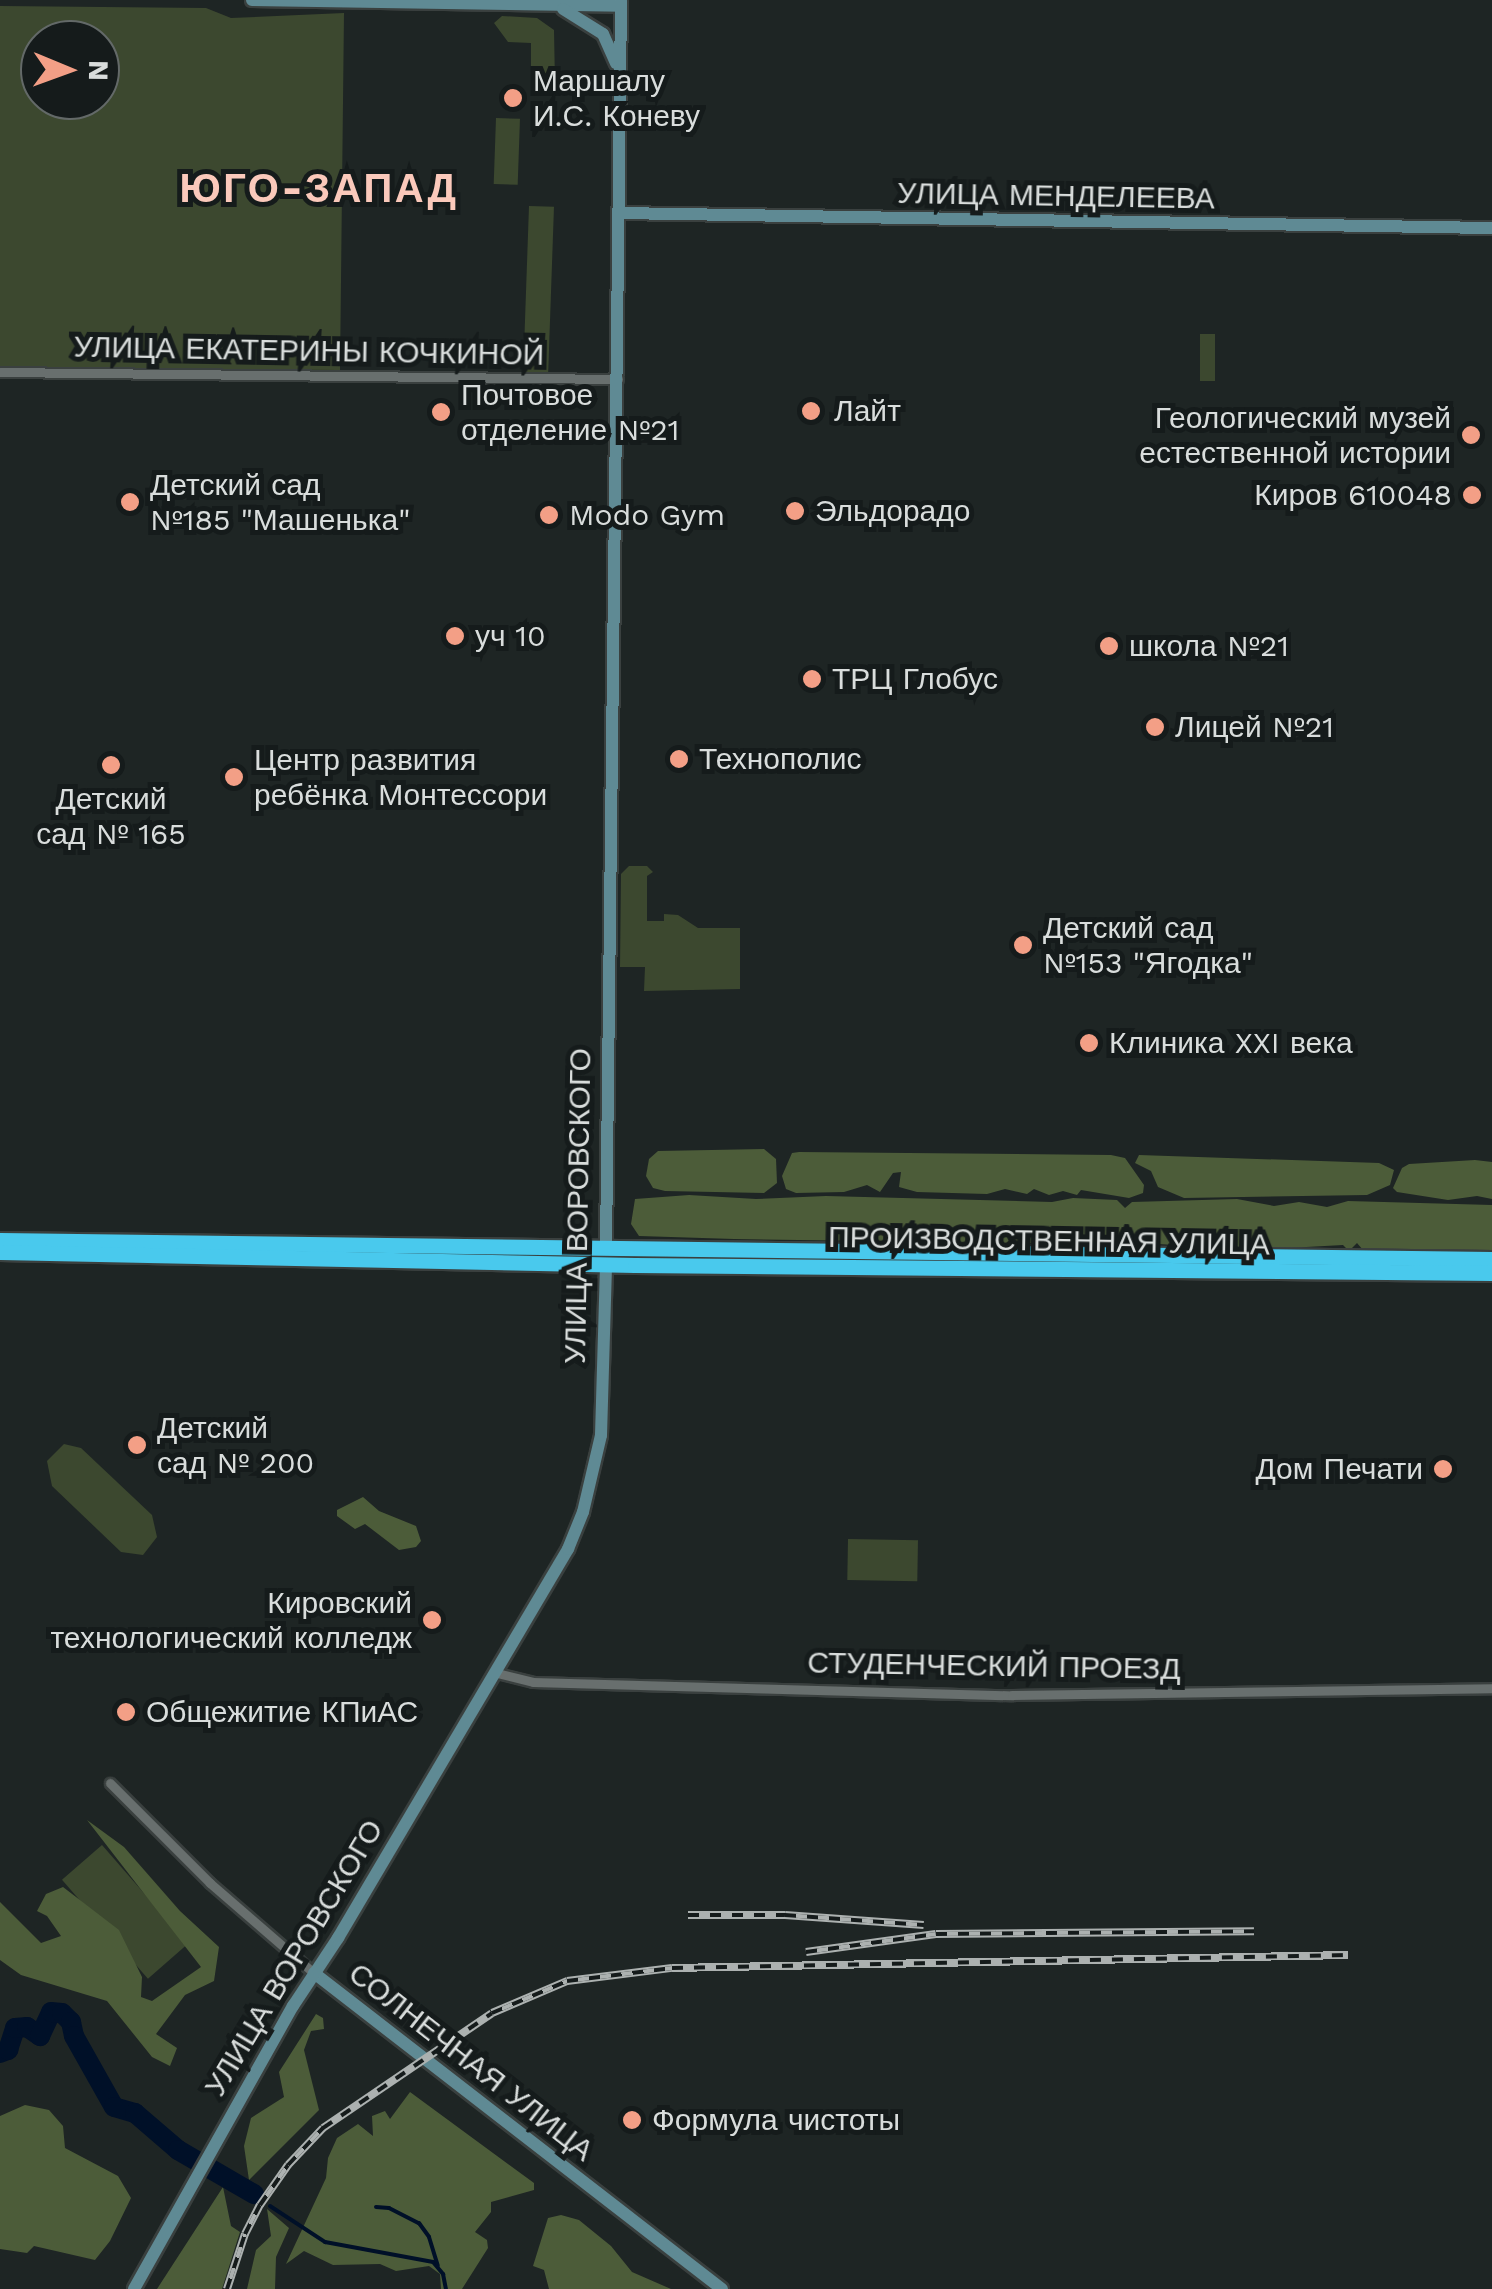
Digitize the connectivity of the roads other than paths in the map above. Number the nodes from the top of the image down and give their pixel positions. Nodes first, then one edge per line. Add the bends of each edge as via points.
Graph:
1 (252, 0) edge
2 (621, 3) edge
3 (551, 5) junction
4 (620, 83) junction
5 (620, 213) junction
6 (1492, 228) edge
7 (0, 372) edge
8 (618, 380) junction
9 (0, 1240) edge
10 (0, 1252) edge
11 (606, 1256) junction
12 (1492, 1258) edge
13 (1492, 1273) edge
14 (497, 1673) junction
15 (1492, 1688) edge
16 (110, 1783) dead end
17 (314, 1972) junction
18 (134, 2289) edge
19 (722, 2289) edge

1 - 3 main road
2 - 3 main road
2 - 4 main road, УЛИЦА ВОРОВСКОГО
3 - 4 main road via 603,34
4 - 5 main road, УЛИЦА ВОРОВСКОГО
5 - 6 main road, УЛИЦА МЕНДЕЛЕЕВА
5 - 8 main road, УЛИЦА ВОРОВСКОГО
7 - 8 street, УЛИЦА ЕКАТЕРИНЫ КОЧКИНОЙ
8 - 11 main road, УЛИЦА ВОРОВСКОГО
9 - 11 highway
10 - 11 highway
11 - 12 highway, ПРОИЗВОДСТВЕННАЯ УЛИЦА
11 - 13 highway, ПРОИЗВОДСТВЕННАЯ УЛИЦА
11 - 14 main road, УЛИЦА ВОРОВСКОГО via 595,1470 568,1549
14 - 15 street, СТУДЕНЧЕСКИЙ ПРОЕЗД via 534,1682 1012,1695
14 - 17 main road, УЛИЦА ВОРОВСКОГО
16 - 17 street, СОЛНЕЧНАЯ УЛИЦА via 210,1883
17 - 18 main road, УЛИЦА ВОРОВСКОГО
17 - 19 main road, СОЛНЕЧНАЯ УЛИЦА

